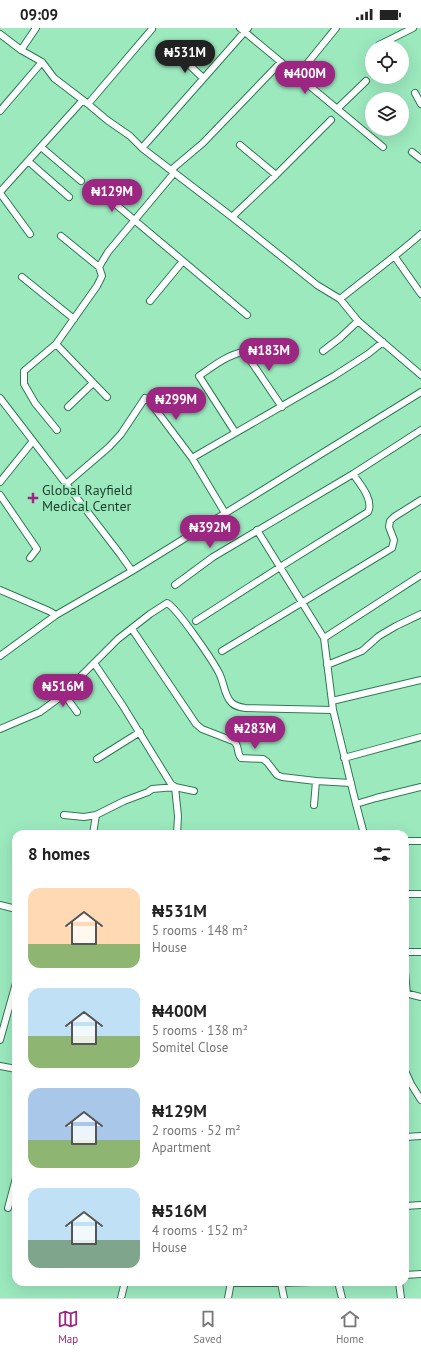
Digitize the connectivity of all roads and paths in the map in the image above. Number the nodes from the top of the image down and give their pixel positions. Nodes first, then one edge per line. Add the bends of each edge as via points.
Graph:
1 (36, 28) edge
2 (336, 28) edge
3 (413, 28) edge
4 (152, 29) edge
5 (244, 29) edge
6 (0, 34) edge
7 (389, 40) edge
8 (20, 50) junction
9 (180, 57) dead end
10 (42, 62) junction
11 (281, 62) junction
12 (297, 76) junction
13 (202, 78) junction
14 (365, 82) edge
15 (415, 93) dead end
16 (85, 102) junction
17 (421, 104) edge
18 (337, 109) junction
19 (0, 111) edge
20 (331, 120) dead end
21 (240, 145) dead end
22 (41, 146) junction
23 (383, 147) dead end
24 (142, 148) junction
25 (412, 152) dead end
26 (421, 160) edge
27 (28, 161) junction
28 (172, 171) junction
29 (276, 175) junction
30 (81, 181) dead end
31 (101, 192) dead end
32 (0, 193) edge
33 (69, 197) dead end
34 (232, 217) junction
35 (134, 220) junction
36 (30, 234) dead end
37 (421, 234) edge
38 (61, 236) dead end
39 (395, 257) junction
40 (183, 262) junction
41 (99, 267) junction
42 (22, 277) dead end
43 (421, 294) edge
44 (340, 299) junction
45 (150, 301) dead end
46 (247, 315) dead end
47 (74, 319) junction
48 (358, 321) junction
49 (383, 342) junction
50 (56, 344) junction
51 (323, 351) dead end
52 (421, 375) edge
53 (93, 383) junction
54 (421, 392) edge
55 (106, 397) dead end
56 (0, 398) edge
57 (68, 407) dead end
58 (282, 407) junction
59 (57, 430) dead end
60 (421, 430) edge
61 (235, 432) junction
62 (33, 441) junction
63 (192, 458) junction
64 (353, 474) junction
65 (0, 482) edge
66 (66, 484) junction
67 (0, 495) edge
68 (421, 500) edge
69 (225, 513) junction
70 (257, 530) junction
71 (30, 558) dead end
72 (280, 567) junction
73 (132, 571) junction
74 (421, 577) edge
75 (175, 585) dead end
76 (0, 590) edge
77 (303, 603) junction
78 (421, 614) edge
79 (56, 615) junction
80 (196, 621) dead end
81 (132, 629) junction
82 (324, 638) junction
83 (222, 651) dead end
84 (0, 656) edge
85 (94, 663) junction
86 (327, 665) junction
87 (421, 680) edge
88 (64, 694) junction
89 (332, 701) junction
90 (333, 710) junction
91 (77, 712) dead end
92 (1, 727) edge
93 (140, 732) junction
94 (421, 737) edge
95 (344, 758) junction
96 (97, 759) dead end
97 (316, 781) junction
98 (350, 783) junction
99 (175, 787) junction
100 (421, 788) edge
101 (194, 791) dead end
102 (356, 804) junction
103 (314, 805) dead end
104 (64, 815) dead end
105 (96, 815) junction
106 (94, 830) edge
107 (177, 830) edge
108 (363, 830) edge
109 (421, 840) edge
110 (409, 841) edge
111 (409, 894) edge
112 (421, 894) edge
113 (0, 905) edge
114 (12, 908) edge
115 (409, 952) edge
116 (421, 952) edge
117 (409, 995) edge
118 (12, 997) edge
119 (421, 997) edge
120 (0, 1040) edge
121 (0, 1066) edge
122 (12, 1068) edge
123 (409, 1083) edge
124 (421, 1100) edge
125 (421, 1136) edge
126 (409, 1137) edge
127 (12, 1193) edge
128 (421, 1205) edge
129 (409, 1206) edge
130 (8, 1208) dead end
131 (421, 1274) edge
132 (409, 1275) edge
133 (124, 1286) edge
134 (230, 1286) edge
135 (281, 1286) edge
136 (339, 1286) edge
137 (400, 1286) edge
138 (121, 1298) edge
139 (228, 1298) edge
140 (284, 1298) edge
141 (342, 1298) edge
142 (401, 1298) edge

1 - 8 street
2 - 12 street
3 - 7 street
4 - 16 street
5 - 11 street
5 - 13 street
6 - 8 street
8 - 10 street
9 - 13 street
10 - 16 street via 54,78
10 - 19 street
11 - 12 street
11 - 28 street
12 - 18 street
13 - 24 street
14 - 18 street
15 - 17 street
16 - 22 street
16 - 24 street
18 - 23 street
20 - 29 street
21 - 29 street
22 - 27 street
22 - 30 street
24 - 28 street
25 - 26 street
27 - 32 street
27 - 33 street
28 - 34 street
28 - 35 street
29 - 34 street
31 - 35 street
32 - 36 street
34 - 44 street via 317,285
35 - 40 street
35 - 41 street
37 - 39 street
38 - 41 street
39 - 43 street
39 - 44 street
40 - 45 street
40 - 46 street
41 - 47 street via 102,276
42 - 47 street
44 - 48 street
47 - 50 street
48 - 49 street
48 - 51 street
49 - 52 street
49 - 58 street via 351,366
50 - 53 street
50 - 59 street via 24,371 23,378 35,403
53 - 55 street
53 - 57 street
54 - 69 street
56 - 62 street
58 - 61 street
58 - 61 street via 243,352 217,364 199,376
60 - 64 street
61 - 63 street
62 - 65 street
62 - 66 street
63 - 66 street via 145,398 121,434
63 - 69 street
64 - 70 street
64 - 72 street via 369,499 368,512
66 - 73 street
67 - 71 street via 37,549
68 - 77 street via 390,521 394,540 392,548
69 - 73 street
70 - 72 street
70 - 75 street via 213,557
72 - 77 street
72 - 80 street
73 - 79 street
74 - 82 street
76 - 79 street
77 - 82 street
77 - 83 street
78 - 86 street via 379,636 362,651
79 - 84 street
81 - 85 street
81 - 90 street via 164,604 171,605 211,659 220,673 230,701 236,706
81 - 97 street via 196,724 202,729 233,741 238,746 241,758 262,759 277,775
82 - 86 street
85 - 88 street
85 - 93 street
86 - 89 street
87 - 89 street
88 - 91 street
88 - 92 street via 40,712
89 - 90 street
90 - 95 street
93 - 96 street
93 - 99 street
94 - 95 street
95 - 98 street
97 - 98 street
97 - 103 street
98 - 102 street
99 - 101 street
99 - 105 street via 152,789
99 - 107 street
100 - 102 street
102 - 108 street
104 - 105 street
105 - 106 street
109 - 110 street
111 - 112 street
113 - 114 street
115 - 116 street
117 - 119 street
118 - 120 street
121 - 122 street
123 - 124 street
125 - 126 street
127 - 130 street
128 - 129 street
131 - 132 street
133 - 138 street
134 - 139 street
135 - 140 street
136 - 141 street
137 - 142 street

